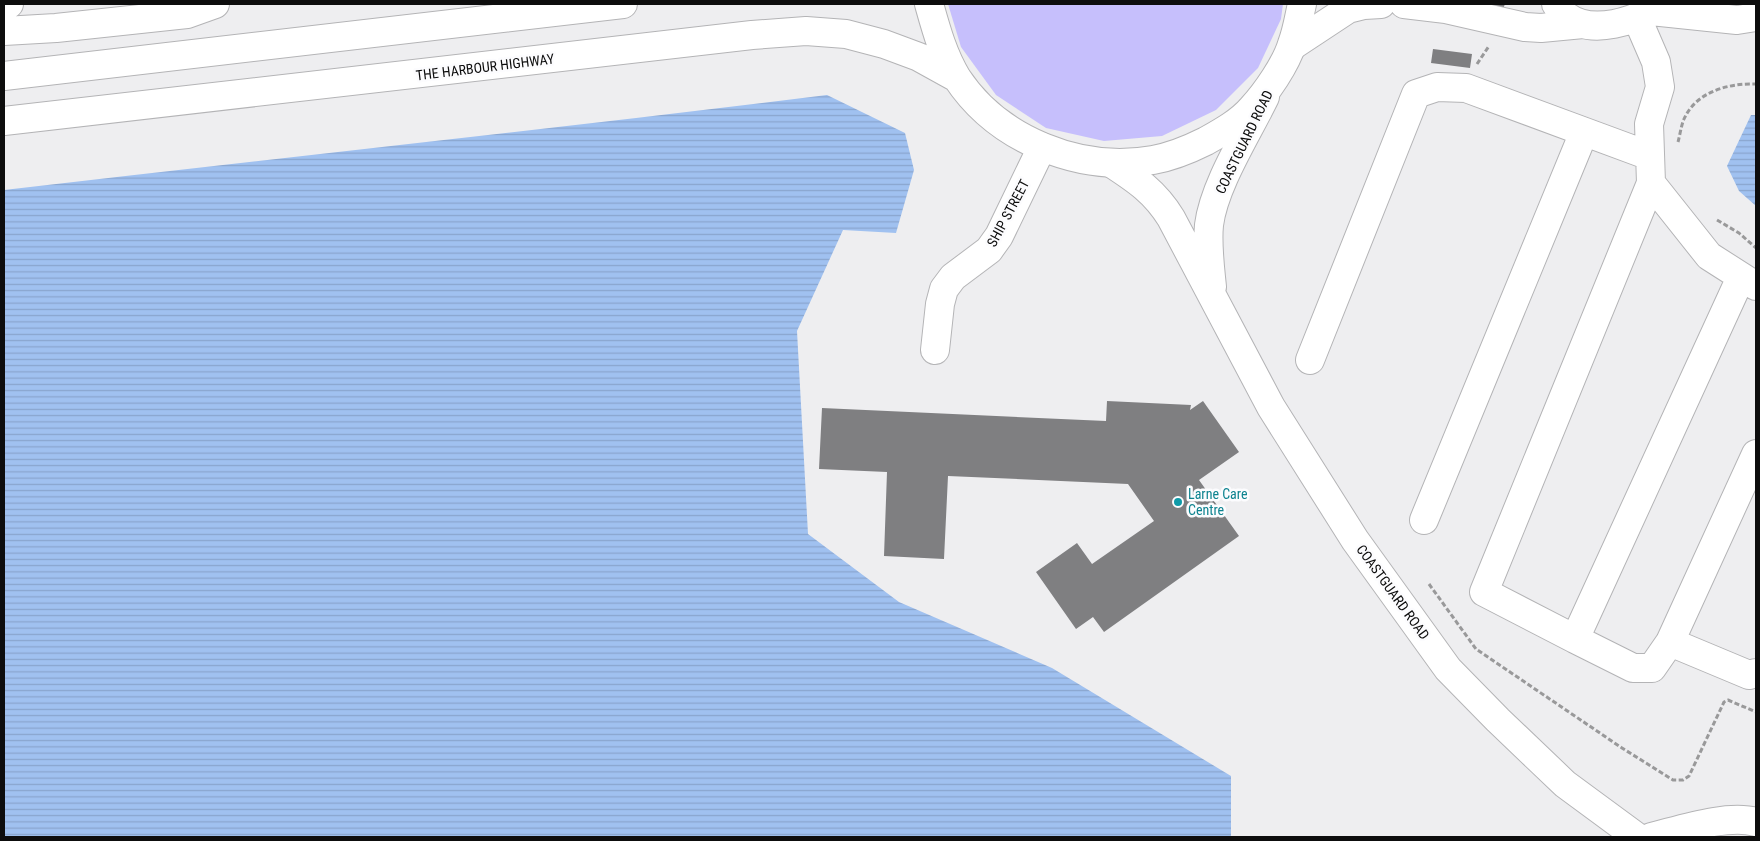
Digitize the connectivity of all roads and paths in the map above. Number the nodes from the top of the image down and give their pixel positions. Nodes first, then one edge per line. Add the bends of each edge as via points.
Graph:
1 (4, 4) edge
2 (9, 4) edge
3 (215, 4) edge
4 (623, 4) edge
5 (929, 4) edge
6 (1302, 4) edge
7 (1381, 4) edge
8 (1404, 4) edge
9 (1556, 4) edge
10 (1650, 11) edge
11 (1756, 17) edge
12 (1583, 24) junction
13 (4, 30) edge
14 (1292, 46) junction
15 (4, 76) edge
16 (957, 78) junction
17 (1274, 78) junction
18 (1756, 84) edge
19 (4, 121) edge
20 (1584, 132) junction
21 (1042, 147) junction
22 (1677, 151) dead end
23 (1650, 156) junction
24 (1111, 163) junction
25 (1651, 183) junction
26 (1714, 219) dead end
27 (1756, 248) edge
28 (1748, 281) edge
29 (1212, 296) junction
30 (936, 350) dead end
31 (1310, 360) dead end
32 (1756, 454) edge
33 (1424, 520) dead end
34 (1429, 584) dead end
35 (1575, 639) junction
36 (1670, 642) junction
37 (1756, 674) edge
38 (1756, 712) edge
39 (1756, 822) edge
40 (1637, 837) edge
41 (1651, 837) edge

1 - 2 main road
3 - 13 main road via 188,14 56,28
4 - 15 main road
5 - 16 main road via 939,41
6 - 14 main road
7 - 14 main road via 1348,9
8 - 12 main road via 1446,9 1525,27
9 - 12 main road via 1565,16
10 - 11 main road via 1737,20
10 - 12 main road via 1601,25
10 - 23 main road via 1660,88 1649,124
14 - 17 main road
16 - 19 main road, THE HARBOUR HIGHWAY via 919,57 884,44 846,34 806,31
16 - 21 main road via 981,106 1011,130
17 - 24 main road via 1251,109 1224,131 1192,148 1153,160
17 - 29 main road, COASTGUARD ROAD via 1213,208 1209,226
18 - 22 path via 1729,86 1694,103 1683,120
20 - 23 main road
20 - 31 main road via 1466,88 1437,87 1416,94
20 - 33 main road
21 - 24 main road via 1074,158
21 - 30 main road, SHIP STREET via 999,236 944,289
23 - 25 main road
24 - 29 main road, COASTGUARD ROAD via 1142,183 1161,202
25 - 28 main road via 1709,256
25 - 35 main road via 1484,592
26 - 27 path via 1740,233
28 - 35 main road
29 - 40 main road, COASTGUARD ROAD via 1271,407 1305,461 1356,540 1448,669 1565,784
32 - 36 main road
34 - 38 path via 1476,649 1673,780 1689,776 1724,702 1728,700
35 - 36 main road via 1632,668 1652,668
36 - 37 main road via 1749,675
39 - 41 main road via 1746,819 1704,824

